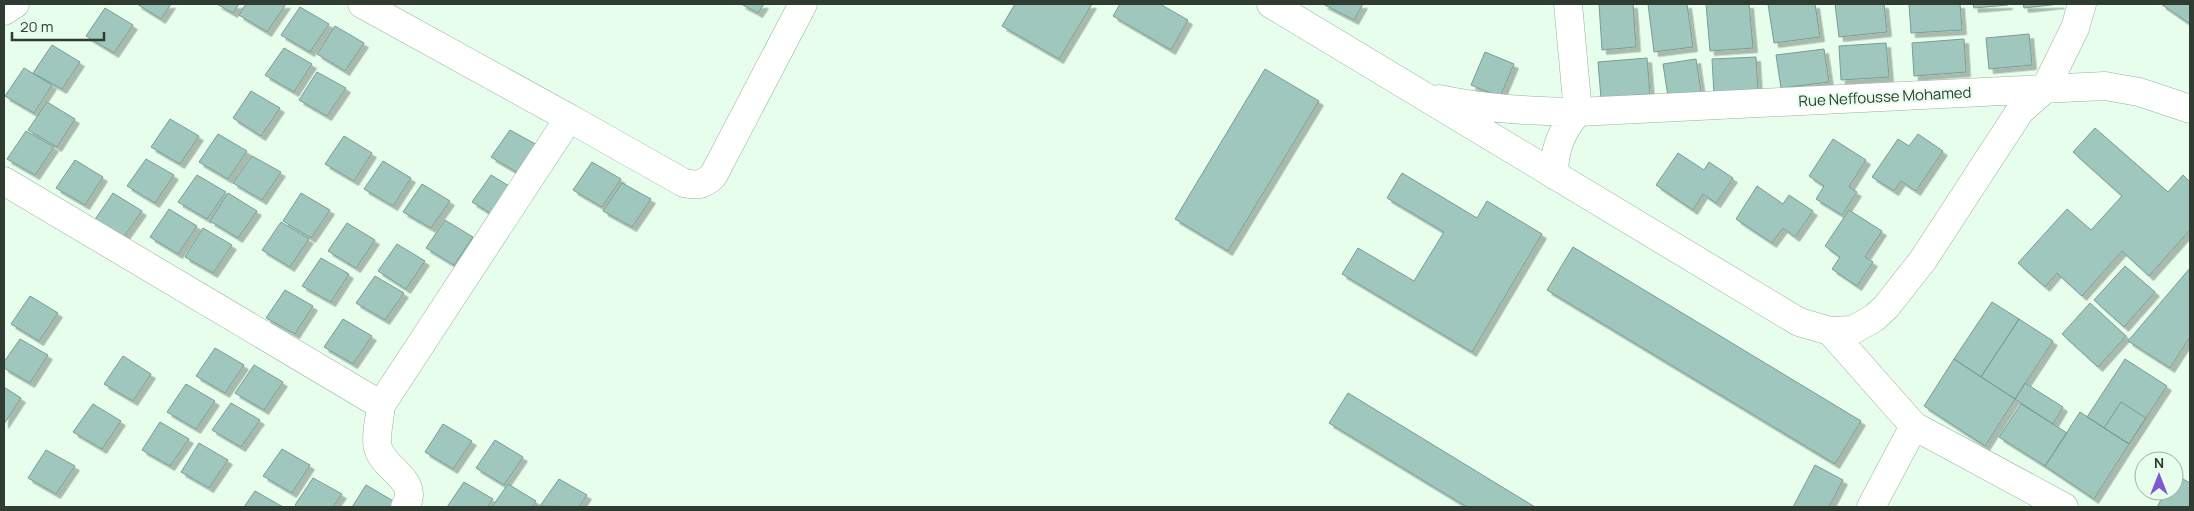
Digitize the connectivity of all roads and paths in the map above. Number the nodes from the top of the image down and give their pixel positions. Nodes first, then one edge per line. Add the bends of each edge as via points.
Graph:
1 (15, 4) edge
2 (362, 4) edge
3 (803, 4) edge
4 (1271, 4) edge
5 (1568, 4) edge
6 (2082, 4) edge
7 (4, 11) edge
8 (2045, 89) junction
9 (1422, 96) junction
10 (2190, 109) edge
11 (1578, 112) junction
12 (569, 118) junction
13 (1554, 176) junction
14 (4, 181) edge
15 (1830, 331) junction
16 (381, 405) junction
17 (1914, 426) junction
18 (405, 507) edge
19 (1871, 507) edge
20 (2064, 507) edge

1 - 7 street
2 - 12 street
3 - 12 street via 713,176 706,183 684,183
4 - 9 street
5 - 11 street
6 - 8 street via 2075,28
8 - 10 street, Rue Neffousse Mohamed via 2105,86 2139,92
8 - 11 street, Rue Neffousse Mohamed
8 - 15 street via 2020,111 1922,260 1886,308 1853,330
9 - 11 street, Rue Neffousse Mohamed via 1473,106
9 - 13 street
11 - 13 street via 1568,122 1557,148
12 - 16 street
13 - 15 street via 1798,322
14 - 16 street
15 - 17 street
16 - 18 street via 378,448 382,458 406,483 409,496
17 - 19 street
17 - 20 street

